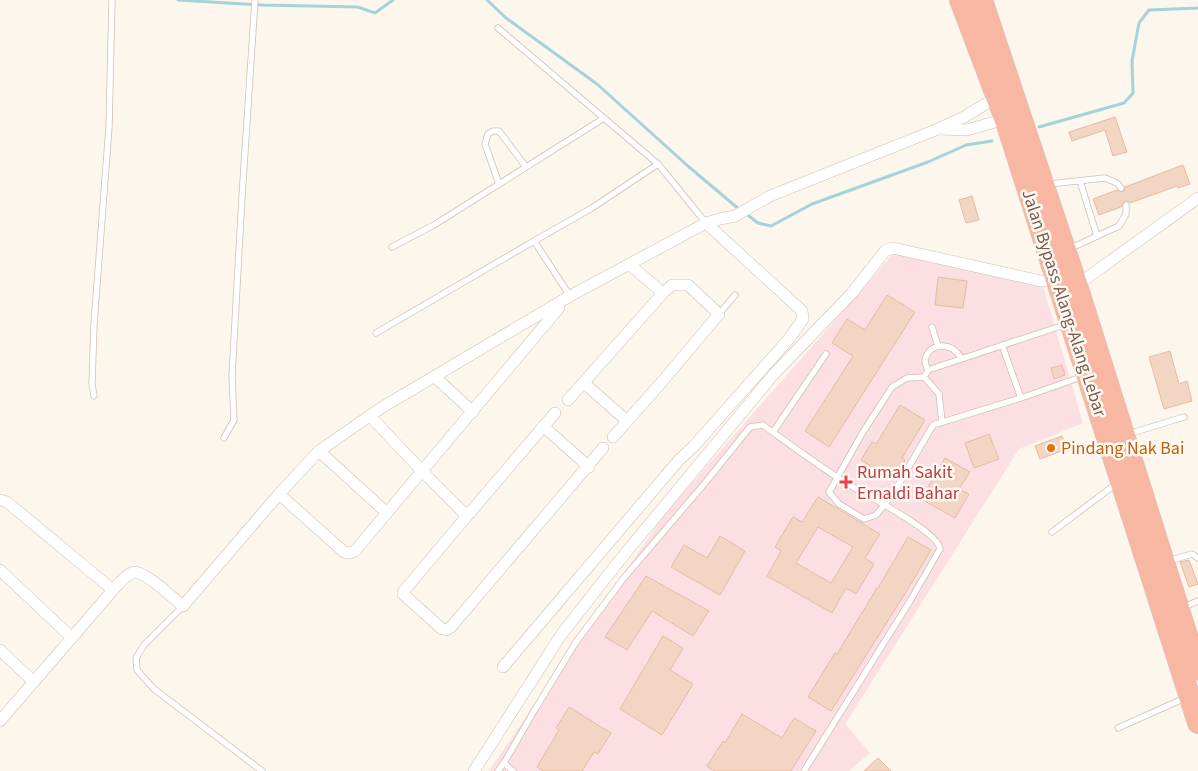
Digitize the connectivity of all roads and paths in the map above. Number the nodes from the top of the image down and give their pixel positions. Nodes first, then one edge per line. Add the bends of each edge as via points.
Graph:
1 (960, 0) edge
2 (255, 1) edge
3 (984, 1) edge
4 (112, 2) edge
5 (498, 28) dead end
6 (997, 97) junction
7 (604, 118) junction
8 (938, 129) junction
9 (1015, 130) junction
10 (658, 164) junction
11 (526, 167) junction
12 (1080, 181) junction
13 (499, 184) junction
14 (1044, 185) junction
15 (1121, 188) dead end
16 (1198, 198) edge
17 (1126, 205) dead end
18 (706, 223) junction
19 (1097, 236) junction
20 (534, 241) junction
21 (392, 247) dead end
22 (1065, 251) junction
23 (630, 264) junction
24 (1056, 280) junction
25 (1077, 285) junction
26 (663, 293) junction
27 (736, 294) dead end
28 (570, 296) junction
29 (719, 314) junction
30 (1070, 323) junction
31 (932, 327) dead end
32 (376, 333) dead end
33 (1002, 344) junction
34 (938, 346) junction
35 (826, 354) dead end
36 (961, 358) junction
37 (928, 370) junction
38 (1088, 375) junction
39 (435, 377) junction
40 (924, 377) junction
41 (584, 383) junction
42 (94, 396) dead end
43 (1021, 398) junction
44 (568, 400) dead end
45 (473, 412) junction
46 (555, 413) dead end
47 (370, 416) junction
48 (1184, 417) dead end
49 (627, 420) junction
50 (942, 422) junction
51 (542, 426) junction
52 (772, 432) junction
53 (1124, 436) junction
54 (613, 437) dead end
55 (224, 438) dead end
56 (603, 448) dead end
57 (319, 451) junction
58 (589, 466) junction
59 (422, 471) junction
60 (838, 477) junction
61 (1120, 481) junction
62 (279, 494) junction
63 (0, 500) edge
64 (884, 504) junction
65 (387, 513) junction
66 (468, 516) junction
67 (1052, 532) dead end
68 (1198, 558) edge
69 (1164, 563) junction
70 (0, 570) edge
71 (113, 590) junction
72 (1198, 601) edge
73 (183, 606) junction
74 (1179, 609) junction
75 (72, 638) junction
76 (0, 650) edge
77 (503, 667) dead end
78 (1198, 670) edge
79 (34, 682) junction
80 (1189, 696) junction
81 (0, 721) edge
82 (1198, 723) edge
83 (1118, 728) dead end
84 (504, 764) junction
85 (262, 771) edge
86 (474, 771) edge
87 (498, 771) edge
88 (513, 771) edge
89 (804, 771) edge

1 - 6 highway, Jalan Bypass Alang-Alang Lebar
2 - 55 lane via 232,376 234,420
3 - 9 highway, Jalan Bypass Alang-Alang Lebar
4 - 42 lane via 108,127 94,324
5 - 7 lane
6 - 8 street
6 - 9 highway, Jalan Bypass Alang-Alang Lebar
7 - 10 lane
7 - 11 lane
8 - 9 street
8 - 18 street via 770,196 735,216
9 - 14 highway, Jalan Bypass Alang-Alang Lebar
9 - 24 highway, Jalan Bypass Alang-Alang Lebar
10 - 18 lane
10 - 20 lane via 592,208
11 - 13 lane
11 - 13 lane via 499,131 493,130 486,137 485,144
12 - 14 lane
12 - 15 lane via 1105,178
12 - 19 lane
13 - 21 lane
14 - 22 highway, Jalan Bypass Alang-Alang Lebar
16 - 25 street
17 - 19 lane via 1120,226
18 - 23 street
18 - 77 street via 802,311 803,319
19 - 22 lane
20 - 28 lane
20 - 32 lane
22 - 25 highway, Jalan Bypass Alang-Alang Lebar
23 - 26 street
23 - 28 street
24 - 30 highway, Jalan Bypass Alang-Alang Lebar
24 - 86 street via 1041,281 893,248 885,251 852,293 773,375 619,561 561,635
25 - 53 highway, Jalan Bypass Alang-Alang Lebar
26 - 29 street via 672,285 688,285
26 - 41 street
27 - 29 lane
28 - 39 street
28 - 45 street
29 - 49 street
30 - 33 lane
30 - 38 highway, Jalan Bypass Alang-Alang Lebar
31 - 34 lane
33 - 36 lane
33 - 43 lane
34 - 36 lane via 956,350
34 - 37 lane via 925,357
35 - 52 lane
36 - 37 lane
37 - 40 lane
38 - 43 lane
38 - 61 highway, Jalan Bypass Alang-Alang Lebar
39 - 45 street
39 - 47 street
40 - 50 lane via 939,394
40 - 60 lane via 907,378 892,387
41 - 44 street
41 - 49 street
43 - 50 lane
45 - 59 street
46 - 51 street
47 - 57 street
47 - 59 street
48 - 53 lane
49 - 54 street
50 - 64 lane via 933,425
51 - 58 street
51 - 66 street
52 - 60 lane
52 - 84 lane via 763,425 750,427 623,579 576,642
53 - 69 highway, Jalan Bypass Alang-Alang Lebar
56 - 58 street
57 - 62 street
57 - 65 street
58 - 66 street via 446,630 403,592
59 - 65 street
59 - 66 street
60 - 64 lane
60 - 64 lane via 829,492 839,504 864,519 876,515
61 - 67 lane
61 - 80 highway, Jalan Bypass Alang-Alang Lebar
62 - 65 street via 344,552 355,551
62 - 73 street
63 - 71 street via 7,502
64 - 89 lane via 930,534 938,541 940,549
68 - 69 lane via 1192,554
69 - 74 highway, Jalan Bypass Alang-Alang Lebar
70 - 75 street
71 - 73 street via 129,574 137,572
71 - 75 street
72 - 74 lane
73 - 85 lane via 144,645 136,658 137,670 154,689
74 - 78 highway, Jalan Bypass Alang-Alang Lebar
75 - 79 street
76 - 79 street
79 - 81 street
80 - 82 highway, Jalan Bypass Alang-Alang Lebar
80 - 83 lane
84 - 87 lane
84 - 88 lane

